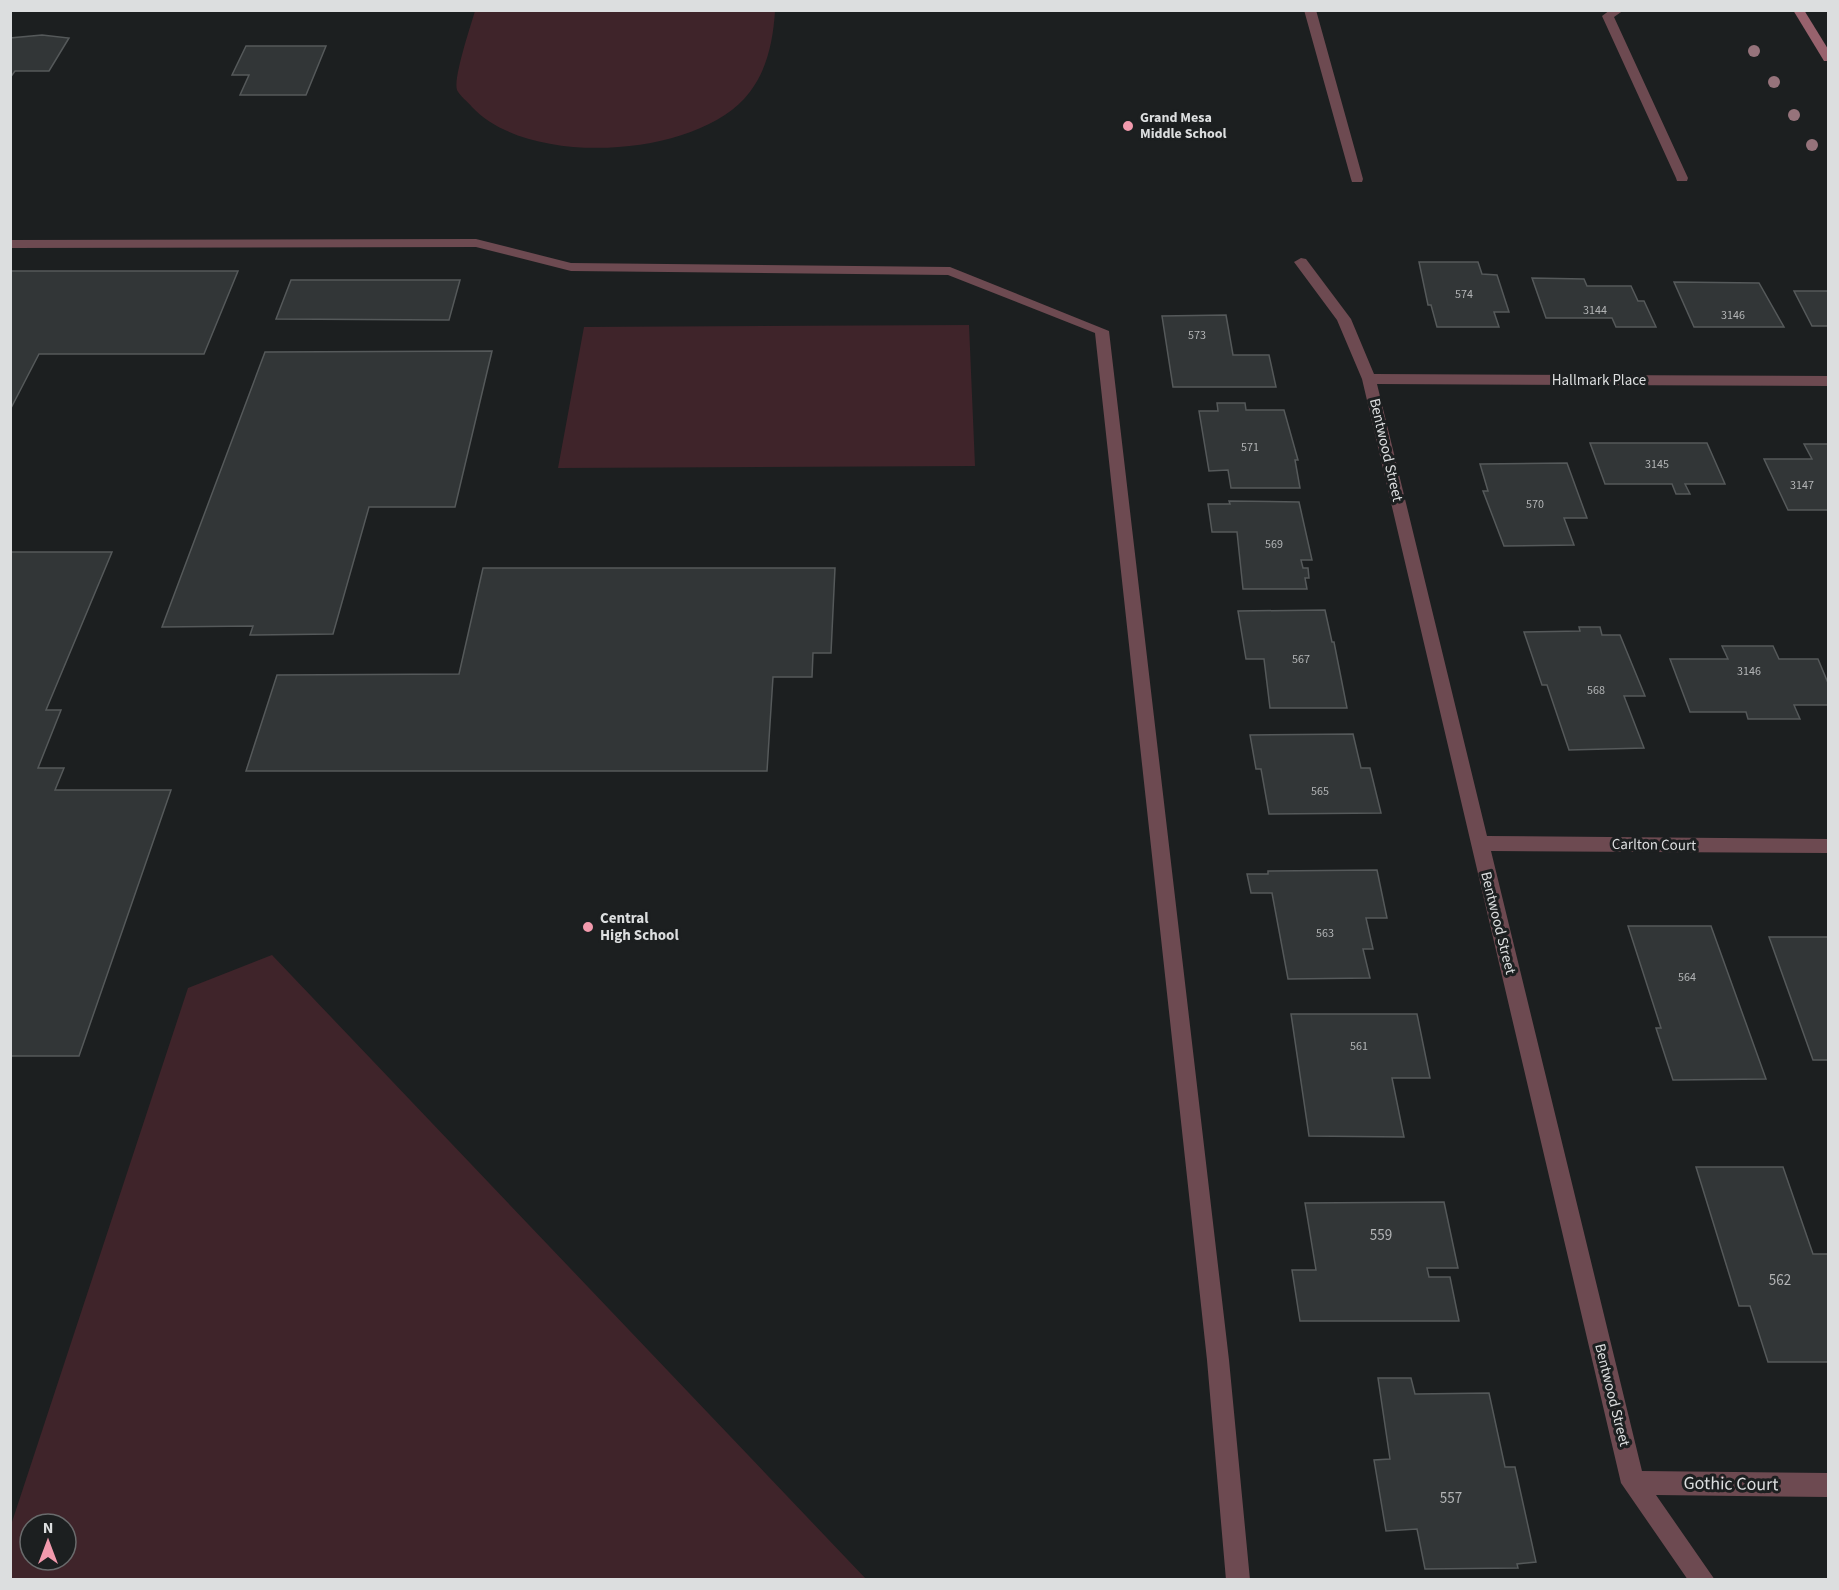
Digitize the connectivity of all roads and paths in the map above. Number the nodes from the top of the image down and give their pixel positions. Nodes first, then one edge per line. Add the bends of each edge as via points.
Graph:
1 (1310, 10) edge
2 (1619, 10) edge
3 (1798, 10) edge
4 (1828, 58) edge
5 (1682, 178) dead end
6 (1357, 179) dead end
7 (10, 244) edge
8 (1301, 262) dead end
9 (1369, 379) junction
10 (1828, 381) edge
11 (1479, 843) junction
12 (1828, 846) edge
13 (1633, 1483) junction
14 (1828, 1485) edge
15 (1238, 1580) edge
16 (1703, 1580) edge

1 - 6 street
2 - 5 street via 1608,16
3 - 4 street
7 - 15 street via 476,243 571,267 950,271 1102,331 1218,1360
8 - 9 street, Bentwood Street via 1344,319
9 - 10 street, Hallmark Place
9 - 11 street, Bentwood Street
11 - 12 street, Carlton Court
11 - 13 street, Bentwood Street
13 - 14 street, Gothic Court
13 - 16 street, Bentwood Street

